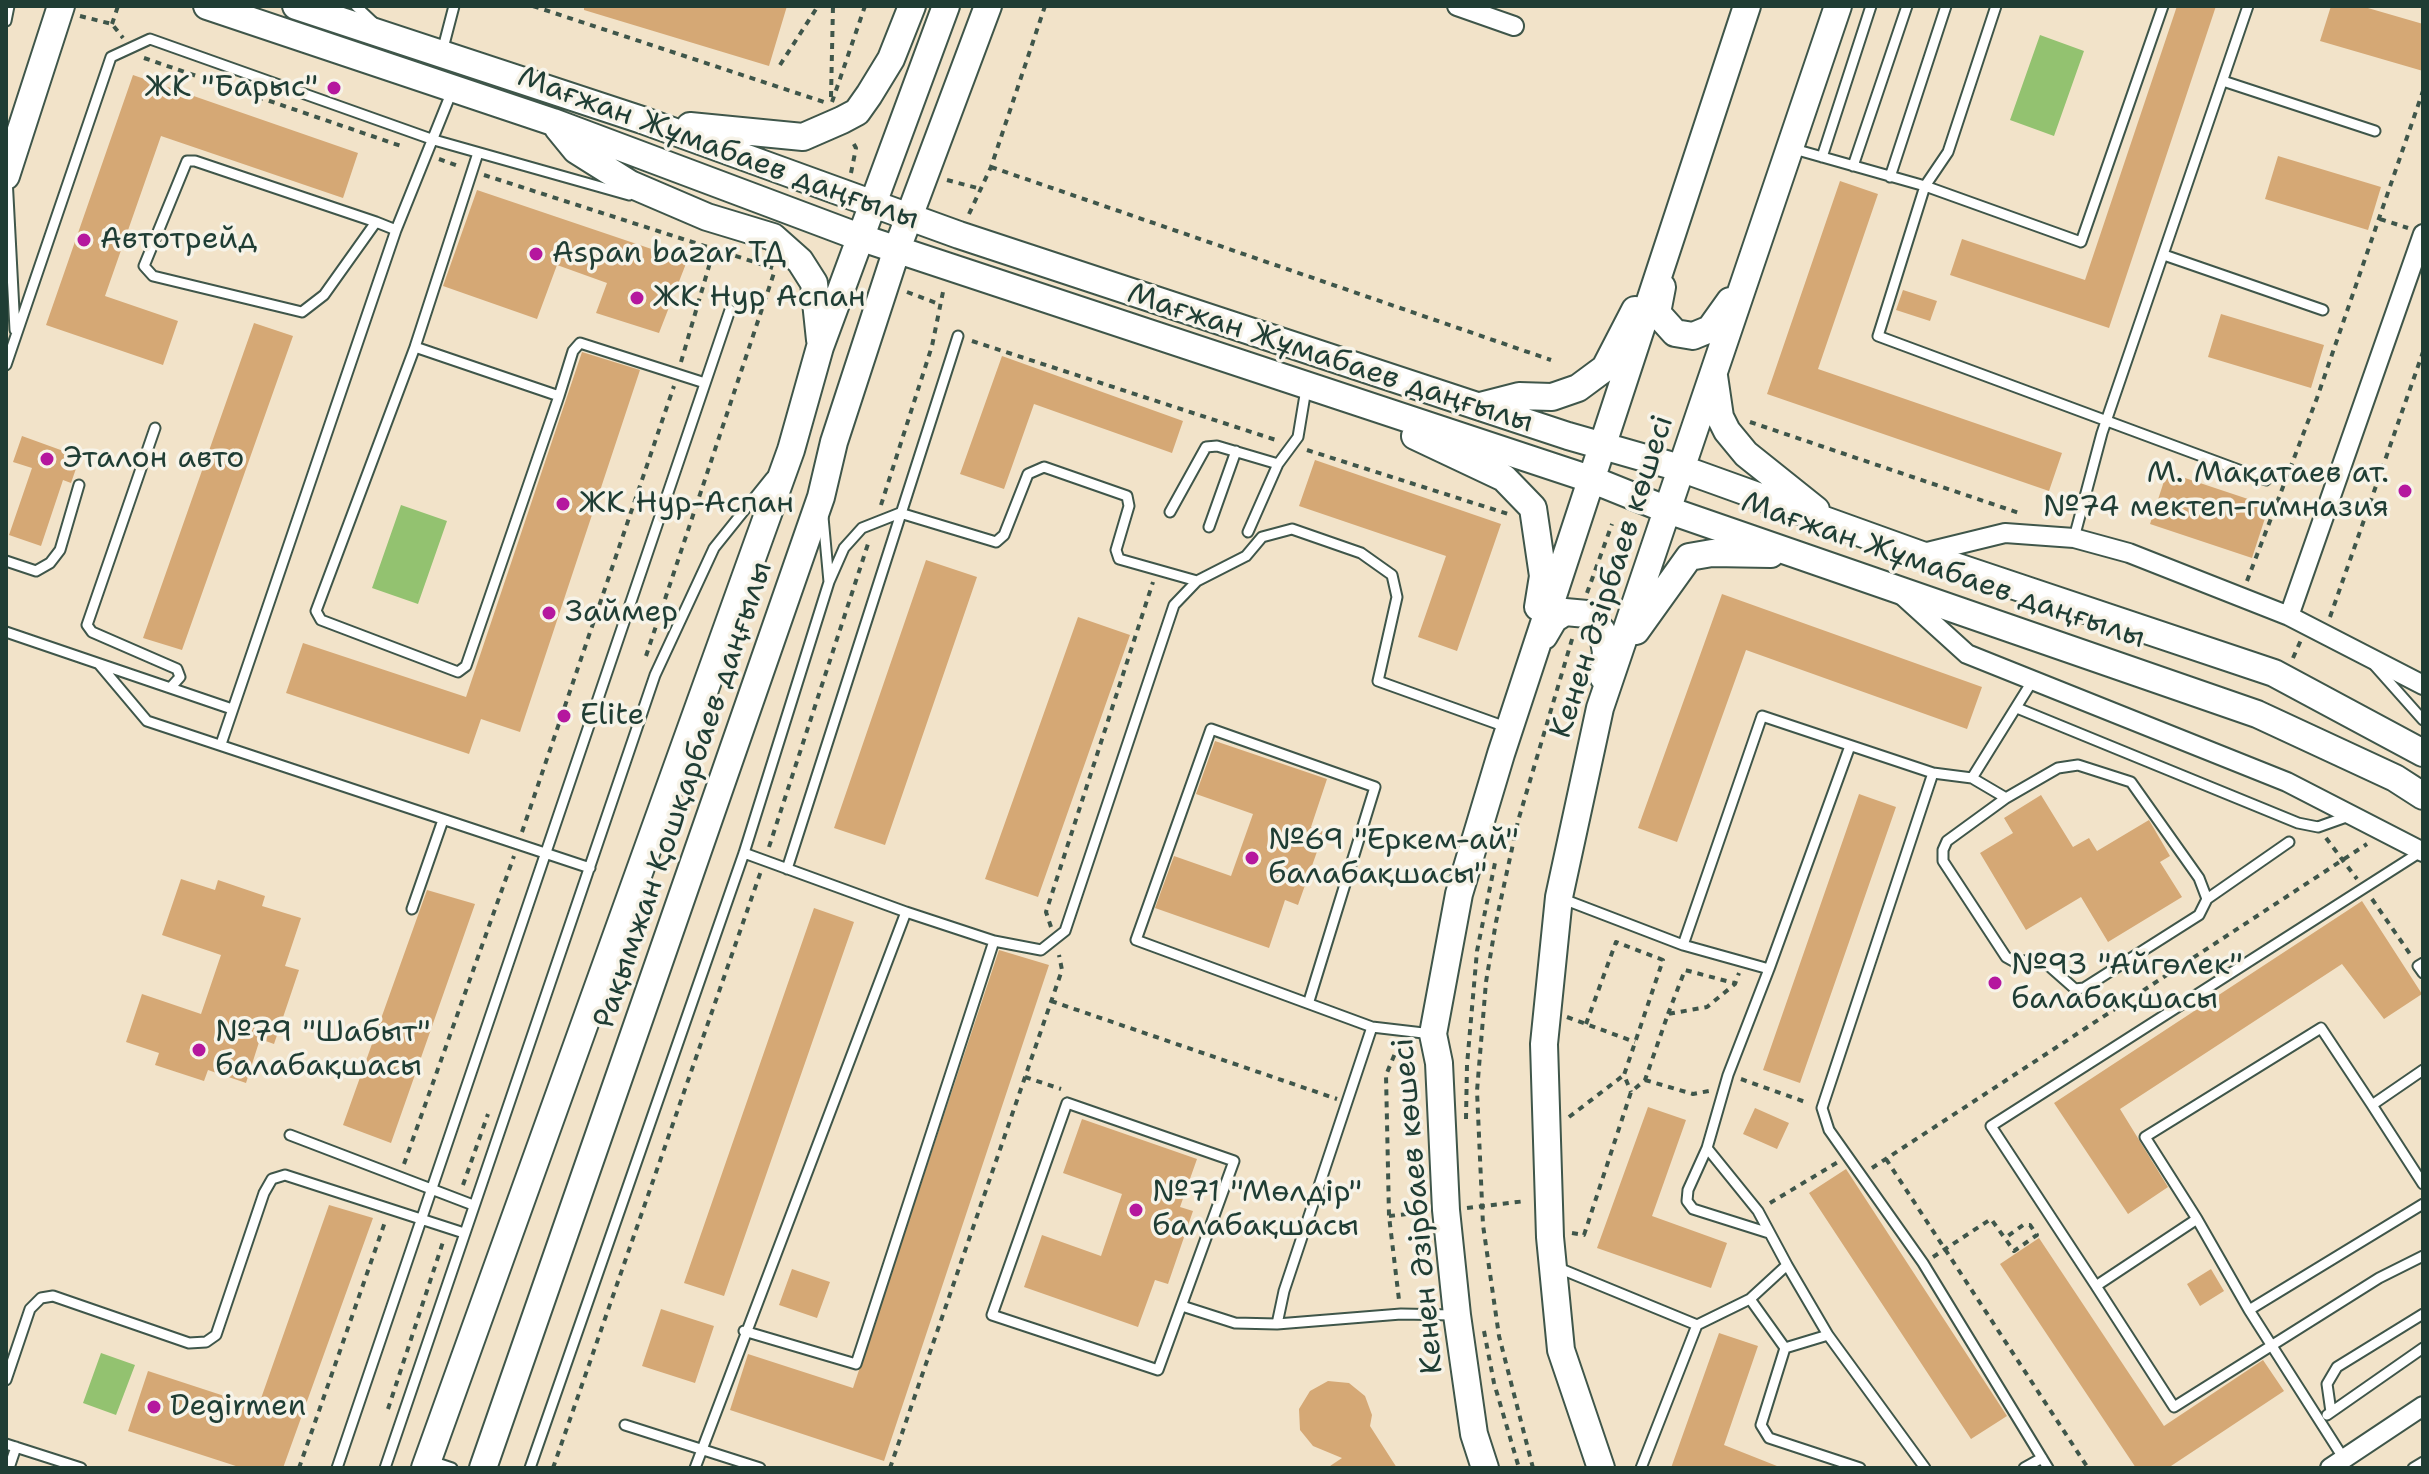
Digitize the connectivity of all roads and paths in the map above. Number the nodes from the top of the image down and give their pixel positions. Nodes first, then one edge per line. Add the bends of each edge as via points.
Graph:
1 (9, 6) edge
2 (118, 6) edge
3 (207, 6) edge
4 (296, 6) edge
5 (356, 6) edge
6 (454, 6) edge
7 (533, 6) edge
8 (818, 6) edge
9 (833, 6) edge
10 (865, 6) edge
11 (912, 6) edge
12 (946, 6) edge
13 (1045, 6) edge
14 (1457, 6) edge
15 (1747, 6) edge
16 (1838, 6) edge
17 (1871, 6) edge
18 (1907, 6) edge
19 (1946, 6) edge
20 (1996, 6) edge
21 (2163, 6) edge
22 (2248, 6) edge
23 (988, 9) edge
24 (72, 11) edge
25 (6, 21) edge
26 (112, 24) junction
27 (1514, 26) dead end
28 (390, 38) junction
29 (131, 48) junction
30 (441, 55) junction
31 (780, 65) dead end
32 (2223, 81) junction
33 (453, 89) junction
34 (2423, 91) edge
35 (836, 112) junction
36 (642, 120) junction
37 (553, 122) junction
38 (2375, 131) dead end
39 (434, 140) junction
40 (1791, 148) junction
41 (478, 153) junction
42 (428, 155) junction
43 (1822, 157) junction
44 (1853, 166) junction
45 (991, 167) junction
46 (472, 171) junction
47 (926, 173) junction
48 (6, 175) edge
49 (1890, 177) junction
50 (1925, 186) junction
51 (981, 189) junction
52 (839, 190) junction
53 (875, 204) junction
54 (707, 217) junction
55 (909, 218) junction
56 (2380, 219) junction
57 (815, 220) junction
58 (376, 222) junction
59 (396, 230) junction
60 (2416, 231) edge
61 (959, 235) junction
62 (862, 238) junction
63 (714, 249) junction
64 (897, 249) junction
65 (1756, 252) junction
66 (2164, 255) junction
67 (1664, 261) junction
68 (775, 269) dead end
69 (886, 283) junction
70 (941, 305) dead end
71 (730, 310) dead end
72 (2323, 310) dead end
73 (936, 329) dead end
74 (958, 336) junction
75 (15, 337) junction
76 (415, 347) junction
77 (820, 347) junction
78 (2423, 352) edge
79 (1551, 360) dead end
80 (6, 365) edge
81 (1714, 371) junction
82 (678, 374) junction
83 (705, 383) junction
84 (1317, 387) junction
85 (559, 396) junction
86 (1480, 406) junction
87 (2108, 419) junction
88 (155, 428) dead end
89 (1727, 431) junction
90 (1604, 444) junction
91 (1292, 445) junction
92 (791, 450) junction
93 (1236, 451) junction
94 (1278, 464) junction
95 (1680, 468) junction
96 (1593, 480) junction
97 (2266, 480) dead end
98 (79, 485) dead end
99 (821, 497) junction
100 (1665, 509) junction
101 (1170, 512) dead end
102 (900, 513) junction
103 (1513, 516) dead end
104 (2031, 517) dead end
105 (1831, 522) junction
106 (1612, 524) dead end
107 (1209, 527) dead end
108 (1248, 532) dead end
109 (2074, 538) junction
110 (1919, 554) junction
111 (6, 561) edge
112 (1157, 572) junction
113 (1857, 575) junction
114 (2232, 579) dead end
115 (1197, 581) junction
116 (829, 582) junction
117 (2246, 583) junction
118 (2259, 587) dead end
119 (1895, 588) junction
120 (1580, 612) junction
121 (2289, 616) junction
122 (2330, 617) dead end
123 (6, 632) edge
124 (1539, 644) junction
125 (1619, 658) junction
126 (2368, 658) junction
127 (99, 664) junction
128 (2033, 680) junction
129 (2423, 685) edge
130 (171, 687) junction
131 (1523, 692) junction
132 (1600, 708) junction
133 (2017, 708) junction
134 (232, 709) junction
135 (2423, 720) edge
136 (1512, 729) junction
137 (221, 744) junction
138 (1850, 746) junction
139 (2423, 753) edge
140 (1933, 773) junction
141 (1972, 778) junction
142 (2423, 796) edge
143 (2006, 798) junction
144 (2351, 815) junction
145 (443, 820) junction
146 (2318, 827) junction
147 (2289, 842) dead end
148 (2369, 843) dead end
149 (517, 845) junction
150 (2422, 852) edge
151 (744, 853) junction
152 (544, 854) junction
153 (1496, 857) dead end
154 (2341, 860) junction
155 (590, 868) junction
156 (787, 869) junction
157 (2365, 888) junction
158 (1559, 897) junction
159 (2207, 899) junction
160 (412, 909) dead end
161 (906, 912) junction
162 (994, 941) junction
163 (1055, 941) junction
164 (1683, 945) junction
165 (1742, 963) junction
166 (2421, 967) edge
167 (1769, 969) junction
168 (1735, 984) junction
169 (1051, 1001) junction
170 (1309, 1001) junction
171 (1668, 1014) junction
172 (1561, 1015) dead end
173 (1586, 1024) junction
174 (1372, 1027) junction
175 (1402, 1031) junction
176 (1433, 1034) junction
177 (1635, 1042) junction
178 (2423, 1070) edge
179 (1624, 1075) junction
180 (1728, 1075) junction
181 (1025, 1077) junction
182 (1645, 1080) junction
183 (1724, 1088) junction
184 (1069, 1092) dead end
185 (1631, 1092) junction
186 (1347, 1102) junction
187 (2372, 1105) junction
188 (1822, 1108) junction
189 (1466, 1121) dead end
190 (1561, 1123) dead end
191 (290, 1135) dead end
192 (1707, 1148) junction
193 (1850, 1155) junction
194 (1886, 1159) junction
195 (1864, 1174) junction
196 (399, 1177) junction
197 (2423, 1184) edge
198 (431, 1189) junction
199 (1469, 1193) dead end
200 (1548, 1199) junction
201 (2423, 1204) edge
202 (473, 1205) junction
203 (1482, 1205) junction
204 (389, 1210) junction
205 (1758, 1211) junction
206 (1462, 1212) junction
207 (1389, 1216) junction
208 (2197, 1219) junction
209 (421, 1221) junction
210 (1565, 1231) dead end
211 (464, 1233) junction
212 (1769, 1233) junction
213 (2005, 1238) junction
214 (1945, 1250) junction
215 (2423, 1256) edge
216 (1923, 1263) junction
217 (1787, 1265) junction
218 (1553, 1266) junction
219 (2096, 1286) junction
220 (1750, 1299) junction
221 (1182, 1306) junction
222 (2249, 1310) junction
223 (1401, 1314) junction
224 (2423, 1314) edge
225 (1457, 1315) junction
226 (1277, 1324) junction
227 (1697, 1325) junction
228 (1484, 1327) dead end
229 (744, 1331) junction
230 (1828, 1335) junction
231 (2274, 1345) junction
232 (1785, 1348) junction
233 (2423, 1348) edge
234 (6, 1380) edge
235 (2423, 1406) edge
236 (2331, 1412) junction
237 (2319, 1420) junction
238 (625, 1425) dead end
239 (11, 1446) edge
240 (702, 1449) junction
241 (2042, 1458) junction
242 (2423, 1462) edge
243 (2337, 1463) edge
244 (435, 1465) edge
245 (9, 1468) edge
246 (81, 1468) edge
247 (299, 1468) edge
248 (337, 1468) edge
249 (385, 1468) edge
250 (483, 1468) edge
251 (530, 1468) edge
252 (695, 1468) edge
253 (760, 1468) edge
254 (890, 1468) edge
255 (1485, 1468) edge
256 (1519, 1468) edge
257 (1533, 1468) edge
258 (1601, 1468) edge
259 (1641, 1468) edge
260 (1860, 1468) edge
261 (1925, 1468) edge
262 (2024, 1468) edge
263 (2048, 1468) edge
264 (2088, 1468) edge
265 (2413, 1468) edge

1 - 25 lane
2 - 26 path
3 - 33 main road, Мағжан Жұмабаев даңғылы
4 - 28 main road, Мағжан Жұмабаев даңғылы
5 - 28 lane
6 - 30 lane
7 - 35 path
8 - 31 path
9 - 35 path
10 - 35 path
11 - 35 main road via 891,59 857,112
12 - 53 main road
13 - 45 path
14 - 27 street
15 - 67 main road, Кенен Әзірбаев көшесі
16 - 40 main road, Кенен Әзірбаев көшесі
17 - 43 lane
18 - 44 lane
19 - 49 lane
20 - 50 lane via 1948,152
21 - 50 lane via 2081,242
22 - 32 lane
23 - 47 main road, Рақымжан Қошқарбаев даңғылы
24 - 26 path
24 - 48 main road
26 - 29 path
28 - 30 main road, Мағжан Жұмабаев даңғылы
29 - 39 lane via 150,39
29 - 42 path via 147,60
29 - 75 lane via 111,57
30 - 36 main road, Мағжан Жұмабаев даңғылы
32 - 38 lane
32 - 66 lane
33 - 37 main road, Мағжан Жұмабаев даңғылы
33 - 39 lane
34 - 56 path
35 - 36 main road via 803,137
35 - 52 path via 856,148
36 - 52 main road, Мағжан Жұмабаев даңғылы
37 - 54 main road via 576,150 630,184
37 - 57 main road, Мағжан Жұмабаев даңғылы
39 - 41 lane
39 - 42 lane
40 - 43 lane
40 - 65 main road, Кенен Әзірбаев көшесі
41 - 46 lane
41 - 54 lane
42 - 46 path
42 - 59 lane
43 - 44 lane
44 - 49 lane
45 - 51 path
45 - 79 path
46 - 63 path
46 - 76 lane
47 - 51 path
47 - 55 main road, Рақымжан Қошқарбаев даңғылы
48 - 75 lane
49 - 50 lane
50 - 87 lane via 1878,336
51 - 61 path
52 - 53 main road, Мағжан Жұмабаев даңғылы
52 - 57 main road
53 - 55 main road, Мағжан Жұмабаев даңғылы
53 - 62 main road, Рақымжан Қошқарбаев даңғылы
54 - 77 main road via 773,237 800,261 814,283
55 - 61 main road, Мағжан Жұмабаев даңғылы
55 - 64 main road, Рақымжан Қошқарбаев даңғылы
56 - 60 path
56 - 117 path
57 - 62 main road, Мағжан Жұмабаев даңғылы
58 - 58 lane via 187,161 144,266 153,276 302,312 324,295
58 - 59 lane
59 - 134 lane
60 - 121 street
61 - 86 main road, Мағжан Жұмабаев даңғылы
62 - 64 main road, Мағжан Жұмабаев даңғылы
62 - 77 main road, Рақымжан Қошқарбаев даңғылы
63 - 68 path
63 - 82 path
64 - 69 main road, Рақымжан Қошқарбаев даңғылы
64 - 84 main road, Мағжан Жұмабаев даңғылы
65 - 67 main road via 1725,311 1710,329 1693,336 1675,333 1657,313
65 - 81 main road, Кенен Әзірбаев көшесі
66 - 72 lane
66 - 87 lane
67 - 86 main road via 1605,368 1578,388 1552,397 1519,396
67 - 90 main road, Кенен Әзірбаев көшесі
69 - 70 path
69 - 99 main road, Рақымжан Қошқарбаев даңғылы
71 - 83 lane
73 - 74 path
74 - 91 path
74 - 102 lane
75 - 80 lane
76 - 85 lane
76 - 85 lane via 316,611 321,620 458,672 466,666
77 - 92 main road, Рақымжан Қошқарбаев даңғылы
78 - 122 path
81 - 89 main road
81 - 95 main road, Кенен Әзірбаев көшесі
82 - 83 lane
82 - 85 lane via 580,343
82 - 149 path
83 - 152 lane
84 - 91 lane
84 - 96 main road, Мағжан Жұмабаев даңғылы
84 - 131 main road via 1504,478 1533,508 1543,576
86 - 90 main road, Мағжан Жұмабаев даңғылы
87 - 97 lane
87 - 109 lane
88 - 130 lane via 87,625 92,632 177,669 180,677
89 - 104 path via 1747,421
89 - 105 main road via 1746,454
90 - 95 main road, Мағжан Жұмабаев даңғылы
90 - 96 main road, Кенен Әзірбаев көшесі
91 - 94 lane
91 - 103 path
92 - 155 lane via 714,548 655,675
92 - 244 main road, Рақымжан Қошқарбаев даңғылы
93 - 94 lane
93 - 101 lane via 1206,447
93 - 107 lane
94 - 108 lane
95 - 100 main road, Кенен Әзірбаев көшесі
95 - 105 main road, Мағжан Жұмабаев даңғылы
96 - 100 main road, Мағжан Жұмабаев даңғылы
96 - 124 main road, Кенен Әзірбаев көшесі
98 - 111 lane via 60,550 50,563 36,571
99 - 116 lane
99 - 250 main road, Рақымжан Қошқарбаев даңғылы
100 - 113 main road, Мағжан Жұмабаев даңғылы
100 - 125 main road, Кенен Әзірбаев көшесі
102 - 112 lane via 996,542 1004,535 1028,474 1044,467 1127,496 1116,550 1119,559
102 - 116 lane via 862,528 844,548
102 - 156 lane
105 - 110 main road, Мағжан Жұмабаев даңғылы
106 - 120 path
109 - 110 street via 2005,533
109 - 121 street via 2129,553
110 - 139 main road, Мағжан Жұмабаев даңғылы via 2274,673
112 - 115 lane
112 - 163 path via 1046,912
113 - 119 main road, Мағжан Жұмабаев даңғылы
113 - 125 main road via 1777,554 1689,557
114 - 117 path
115 - 136 lane via 1246,556 1262,537 1292,529 1361,553 1392,575 1397,597 1378,681
115 - 163 lane via 1174,605 1065,931
116 - 151 lane
117 - 118 path
119 - 128 street via 1967,654
119 - 142 main road, Мағжан Жұмабаев даңғылы via 2257,714
120 - 124 main road via 1554,619
120 - 132 main road via 1602,631 1606,652
120 - 203 path via 1518,821 1486,982 1477,1091
121 - 126 street
123 - 127 lane
124 - 131 main road, Кенен Әзірбаев көшесі
125 - 132 main road, Кенен Әзірбаев көшесі
126 - 129 street
126 - 135 lane
127 - 130 lane
127 - 137 lane via 147,721
128 - 133 lane
128 - 144 street via 2287,782
130 - 134 lane
131 - 136 main road, Кенен Әзірбаев көшесі
132 - 158 main road, Кенен Әзірбаев көшесі
133 - 141 lane
133 - 146 lane
134 - 137 lane
136 - 176 main road, Кенен Әзірбаев көшесі via 1459,894
137 - 145 lane
138 - 140 lane
138 - 164 lane via 1762,716
138 - 167 lane
140 - 141 lane
140 - 188 lane
141 - 143 lane
143 - 159 lane via 2058,768 2078,765 2131,782 2199,878
143 - 159 lane via 1947,841 1943,861 2006,957 2015,962 2041,959 2075,989 2084,988 2199,915
144 - 146 lane
144 - 150 street
145 - 149 lane
145 - 160 lane
146 - 154 path
147 - 159 lane
148 - 154 path
149 - 152 lane
149 - 196 path
150 - 157 lane
151 - 156 lane
151 - 251 lane
152 - 155 lane
152 - 198 lane
153 - 189 path via 1477,951
154 - 157 path
154 - 194 path
155 - 202 lane
156 - 161 lane
157 - 166 path
157 - 219 lane via 1991,1126
158 - 164 lane
158 - 200 main road, Кенен Әзірбаев көшесі via 1544,1044
161 - 162 lane
161 - 229 lane
162 - 163 lane via 1041,950
162 - 229 lane via 856,1364
163 - 169 path via 1062,970
164 - 165 lane
165 - 167 lane
165 - 168 path
167 - 180 lane
168 - 171 path via 1707,1007
168 - 171 path via 1685,970
169 - 181 path
169 - 186 path
170 - 170 lane via 1136,940 1211,729 1375,787
170 - 174 lane
171 - 182 path
172 - 173 path
173 - 177 path
173 - 177 path via 1616,942 1663,960
174 - 175 lane
174 - 186 lane
175 - 176 lane
175 - 207 path via 1386,1075
176 - 206 main road, Кенен Әзірбаев көшесі
177 - 179 path
178 - 187 lane
179 - 185 path
179 - 190 path
180 - 183 lane
180 - 188 path
181 - 184 path
181 - 254 path
182 - 183 path via 1693,1094
182 - 185 path
183 - 192 lane
185 - 210 path via 1584,1235
186 - 226 lane
187 - 197 lane
187 - 208 lane via 2321,1028 2145,1137
188 - 193 lane via 1829,1130
191 - 196 lane
192 - 205 lane
192 - 212 lane via 1687,1201 1693,1209
193 - 195 lane
193 - 205 path
194 - 195 path
194 - 214 path
195 - 216 lane
196 - 198 lane
198 - 202 lane
198 - 209 lane
199 - 206 path
200 - 203 path
200 - 218 main road, Кенен Әзірбаев көшесі
201 - 222 lane
202 - 211 lane
203 - 206 path
203 - 257 path via 1499,1336
204 - 209 lane
204 - 234 lane via 285,1175 272,1179 216,1335 189,1343 53,1296 41,1298 30,1309
204 - 247 path
205 - 212 lane
206 - 207 path
206 - 225 main road, Кенен Әзірбаев көшесі
207 - 223 path
208 - 219 lane
208 - 222 lane
209 - 211 lane
209 - 248 lane
211 - 249 lane
212 - 217 lane
213 - 213 path via 2023,1225 2030,1225 2037,1235 2014,1251
213 - 214 path via 1991,1219
214 - 216 path
214 - 264 path
215 - 231 lane
216 - 241 lane
217 - 220 lane
217 - 230 lane
218 - 227 lane
218 - 258 main road, Кенен Әзірбаев көшесі via 1561,1350
219 - 231 lane via 2174,1407
220 - 227 lane
220 - 232 lane
221 - 221 lane via 1234,1161 1067,1103 992,1315 1158,1370
221 - 226 lane via 1235,1323
222 - 231 lane
223 - 225 lane
223 - 226 lane
224 - 236 lane via 2337,1367 2327,1384
225 - 255 main road, Кенен Әзірбаев көшесі via 1474,1434
227 - 259 lane
228 - 256 path
229 - 240 lane
230 - 232 lane
230 - 261 lane
231 - 237 lane
232 - 260 lane via 1761,1425 1769,1438
233 - 236 lane
235 - 243 street
236 - 237 lane
237 - 243 lane
238 - 240 lane
239 - 245 lane
239 - 246 lane
240 - 252 lane
240 - 253 lane
241 - 262 lane
241 - 263 lane
242 - 265 lane

